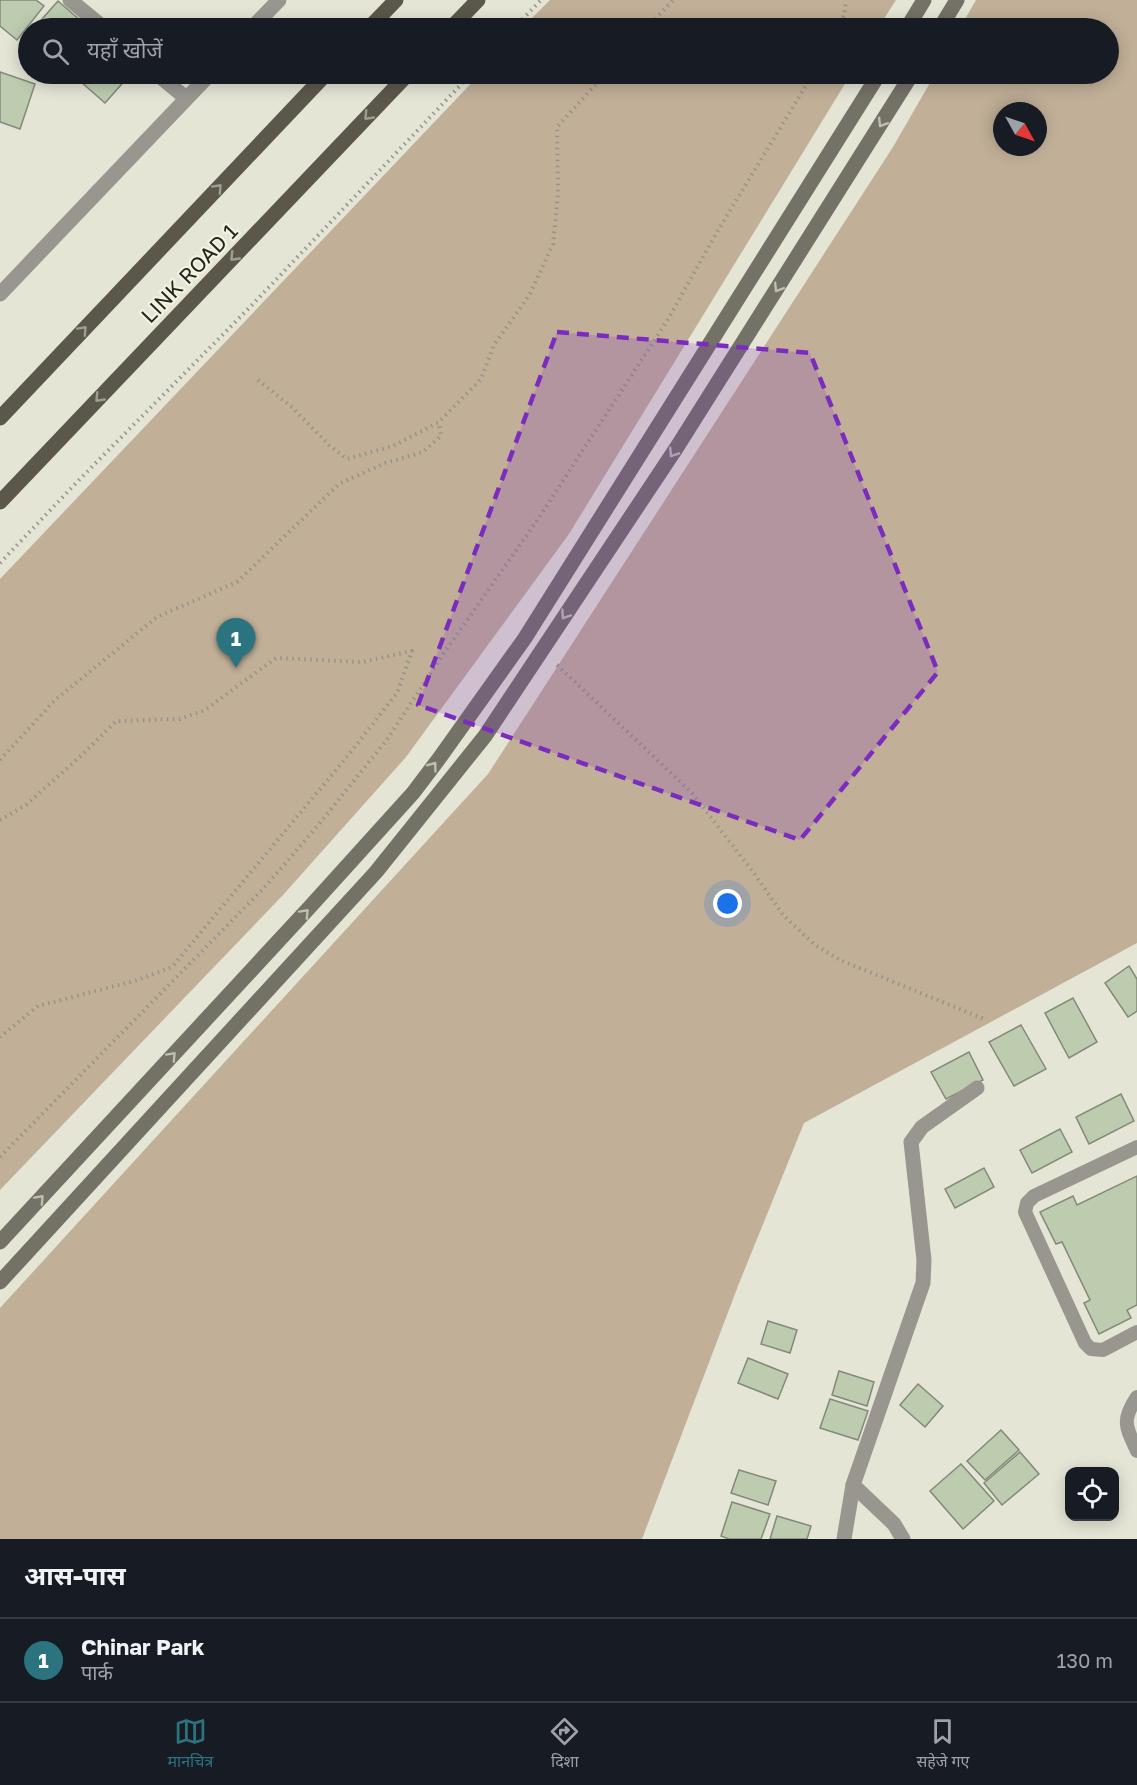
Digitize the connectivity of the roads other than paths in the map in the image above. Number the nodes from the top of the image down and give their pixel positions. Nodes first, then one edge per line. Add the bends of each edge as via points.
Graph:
1 (70, 0) edge
2 (279, 0) edge
3 (396, 0) edge
4 (478, 0) edge
5 (924, 0) edge
6 (957, 0) edge
7 (92, 18) edge
8 (262, 18) edge
9 (379, 18) edge
10 (461, 18) edge
11 (913, 18) edge
12 (946, 18) edge
13 (169, 84) edge
14 (200, 84) edge
15 (317, 84) edge
16 (398, 84) edge
17 (873, 84) edge
18 (906, 84) edge
19 (186, 98) junction
20 (0, 294) edge
21 (0, 418) edge
22 (0, 502) edge
23 (978, 1088) dead end
24 (1137, 1147) edge
25 (0, 1242) edge
26 (0, 1282) edge
27 (1137, 1332) edge
28 (1137, 1397) edge
29 (1137, 1451) edge
30 (853, 1485) junction
31 (844, 1539) edge
32 (903, 1539) edge

1 - 7 street
2 - 8 street
3 - 9 main road
4 - 10 main road
5 - 11 street
6 - 12 street
13 - 19 street
14 - 19 street
21 -> 15 main road, LINK ROAD 1
16 -> 22 main road, LINK ROAD 1
25 -> 17 street via 308,909 438,760 532,628
18 -> 26 street via 677,447 485,736 376,872
19 - 20 street
23 - 30 street via 922,1127 911,1142 923,1283
24 - 27 lane via 1034,1196 1024,1212 1084,1343 1091,1349 1103,1350
28 - 29 lane via 1125,1427
30 - 31 street
30 - 32 street via 894,1524

